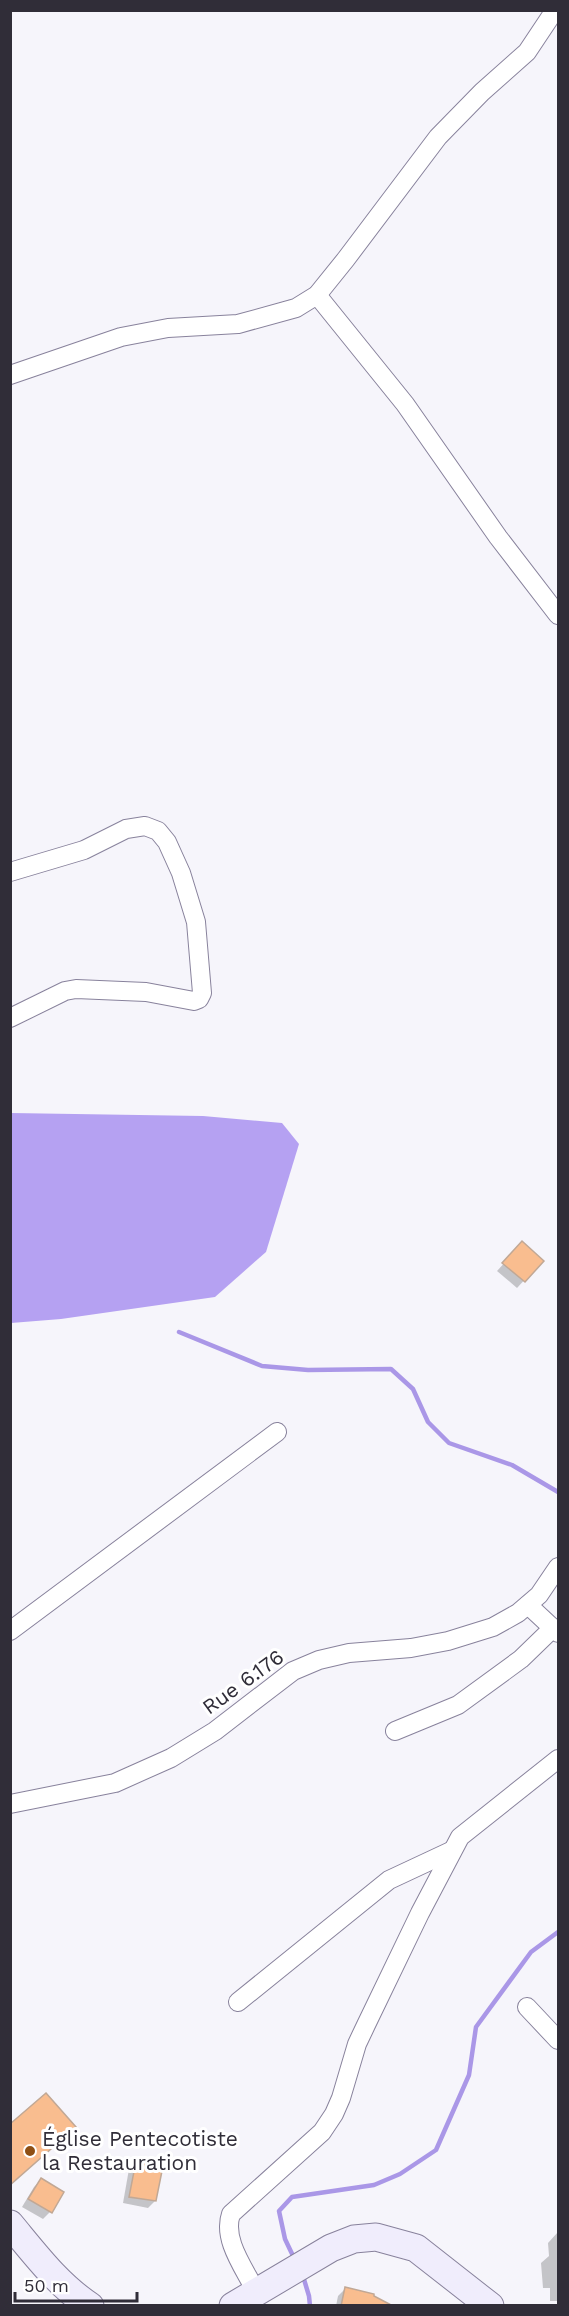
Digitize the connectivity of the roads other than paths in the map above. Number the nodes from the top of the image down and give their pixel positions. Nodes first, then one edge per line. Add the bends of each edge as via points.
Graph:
1 (555, 10) edge
2 (317, 295) junction
3 (10, 375) edge
4 (558, 615) edge
5 (10, 872) edge
6 (10, 1018) edge
7 (277, 1432) dead end
8 (558, 1567) edge
9 (528, 1605) junction
10 (10, 1631) edge
11 (556, 1631) edge
12 (395, 1731) dead end
13 (558, 1759) edge
14 (10, 1804) edge
15 (451, 1851) junction
16 (238, 2002) dead end
17 (527, 2007) dead end
18 (558, 2040) edge
19 (10, 2224) edge
20 (256, 2292) junction
21 (90, 2306) edge
22 (233, 2306) edge
23 (490, 2306) edge

1 - 2 street via 527,52 438,137
2 - 3 street via 296,308 238,324 168,328 121,336
2 - 4 street via 405,404
5 - 6 street via 84,850 126,829 145,826 158,831 181,873 196,922 202,993 194,1001 146,992 76,988
7 - 10 street
8 - 9 street, Rue 6.176
9 - 11 street
9 - 14 street, Rue 6.176 via 493,1627 448,1641 319,1660 293,1671 215,1731 171,1758 115,1783
11 - 12 street via 458,1705
13 - 15 street via 467,1831
15 - 16 street via 389,1880
15 - 20 street via 357,2044 334,2114 322,2132 231,2214 228,2234
17 - 18 street
19 - 21 street via 44,2265
20 - 22 street
20 - 23 street via 331,2248 354,2239 376,2237 416,2248

